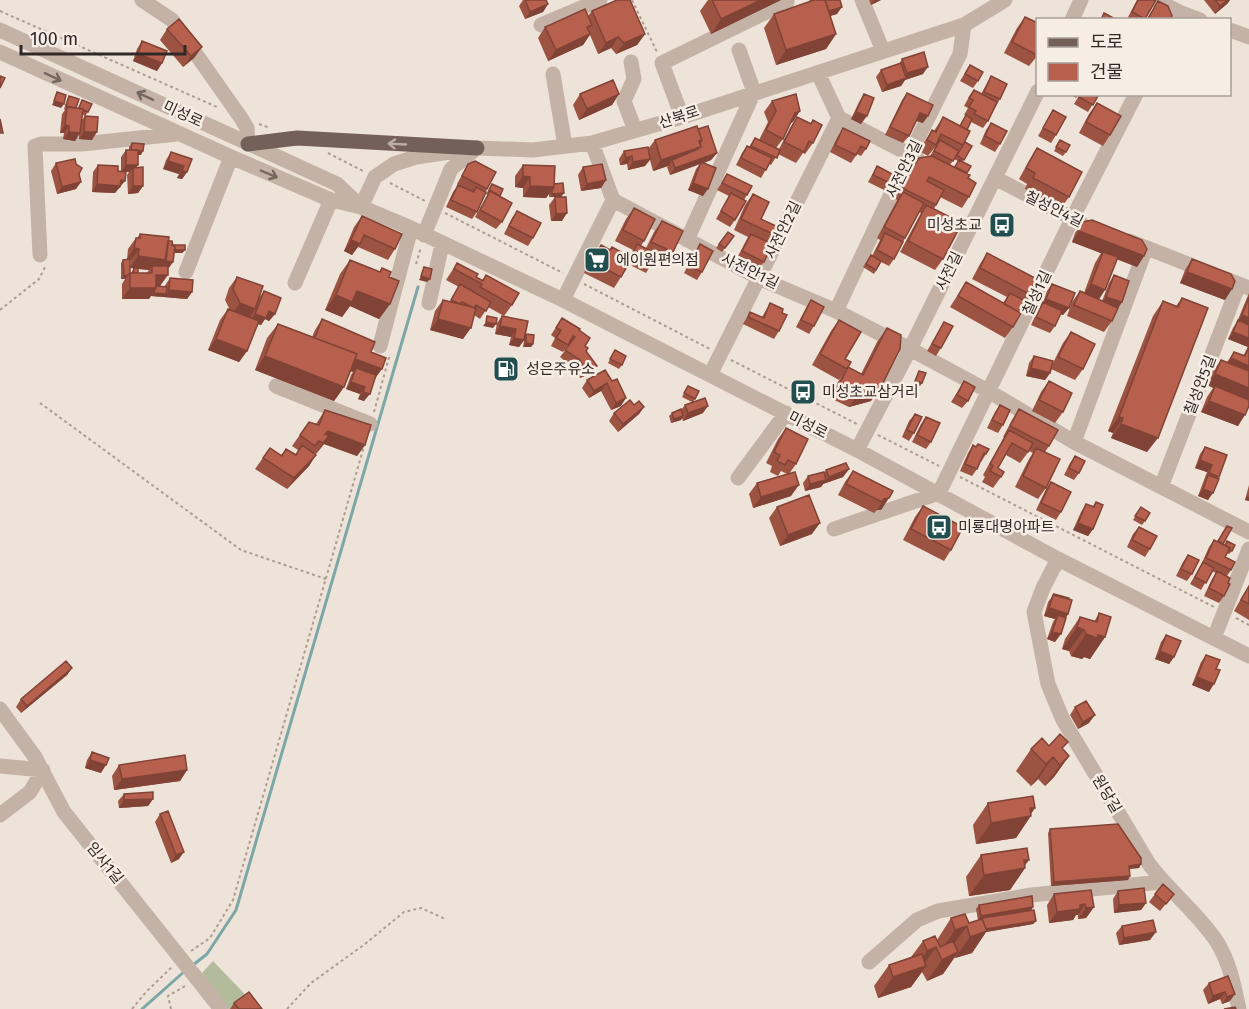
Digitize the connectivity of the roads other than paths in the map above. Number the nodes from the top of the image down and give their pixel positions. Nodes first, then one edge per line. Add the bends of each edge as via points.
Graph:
1 (142, 0) edge
2 (600, 0) edge
3 (862, 0) edge
4 (1005, 0) edge
5 (1082, 0) edge
6 (1156, 0) edge
7 (1191, 0) edge
8 (787, 2) dead end
9 (1177, 16) edge
10 (1073, 18) edge
11 (541, 25) dead end
12 (964, 25) junction
13 (0, 30) edge
14 (1231, 30) edge
15 (1249, 37) edge
16 (739, 50) dead end
17 (883, 51) junction
18 (0, 52) edge
19 (631, 62) dead end
20 (818, 73) junction
21 (553, 74) dead end
22 (754, 92) junction
23 (1036, 95) edge
24 (1135, 96) edge
25 (682, 117) junction
26 (839, 118) junction
27 (635, 130) junction
28 (177, 134) junction
29 (592, 143) junction
30 (248, 144) junction
31 (565, 146) junction
32 (477, 148) junction
33 (910, 154) junction
34 (231, 158) junction
35 (929, 164) edge
36 (995, 178) junction
37 (331, 200) junction
38 (613, 200) junction
39 (361, 207) junction
40 (1072, 219) junction
41 (1093, 228) edge
42 (418, 232) junction
43 (1114, 236) edge
44 (687, 240) junction
45 (442, 244) junction
46 (1146, 248) junction
47 (40, 255) road end
48 (186, 272) dead end
49 (759, 278) junction
50 (295, 283) dead end
51 (1244, 286) edge
52 (563, 300) junction
53 (429, 303) dead end
54 (836, 311) junction
55 (386, 346) road end
56 (910, 349) junction
57 (710, 375) junction
58 (276, 386) dead end
59 (990, 392) junction
60 (786, 413) junction
61 (370, 424) edge
62 (1074, 442) junction
63 (857, 450) junction
64 (738, 478) dead end
65 (1161, 487) junction
66 (939, 493) junction
67 (834, 529) dead end
68 (1249, 532) edge
69 (1249, 549) edge
70 (1058, 559) junction
71 (1214, 638) junction
72 (1249, 656) edge
73 (0, 709) edge
74 (0, 766) edge
75 (43, 770) junction
76 (0, 815) edge
77 (1162, 882) junction
78 (869, 962) dead end
79 (221, 1009) edge
80 (1239, 1009) edge

1 - 30 street via 172,20 248,128
2 - 11 street
3 - 17 street
4 - 12 street, 산북로
5 - 10 street
6 - 9 street
7 - 9 street
8 - 25 street via 662,63
12 - 17 street, 산북로
12 - 33 street, 사전안3길 via 960,54
30 -> 13 street, 미성로
14 - 15 street
16 - 22 street
17 - 20 street, 산북로
18 -> 28 street, 미성로
19 - 27 street via 634,79 624,101
20 - 22 street, 산북로
20 - 26 street
21 - 31 street
22 - 25 street, 산북로
22 - 44 street
23 - 36 street, 사전길
24 - 40 street, 칠성1길
25 - 27 street, 산북로
26 - 33 street
26 - 49 street, 사전안2길
27 - 29 street, 산북로
28 - 34 street, 미성로
28 - 47 street via 35,146
29 - 31 street, 산북로
29 - 38 street
32 -> 30 main road via 297,138
30 - 39 street, 미성로 via 337,184
31 - 32 street, 산북로 via 533,150
32 - 39 street, 산북로 via 394,164 375,177
32 - 42 street via 451,169
33 - 35 street
33 - 54 street, 사전안3길
34 -> 37 street, 미성로
34 - 48 street
36 - 40 street, 칠성안4길
36 - 56 street, 사전길 via 981,193
37 - 39 street, 미성로
37 - 50 street
38 - 44 street, 사전안1길
38 - 52 street
39 - 42 street, 미성로
40 - 41 street, 칠성안4길
40 - 59 street, 칠성1길
42 - 45 street, 미성로
42 - 55 street
43 - 46 street
44 - 49 street, 사전안1길
45 - 52 street, 미성로
45 - 53 street
46 - 51 street
46 - 62 street
49 - 54 street, 사전안1길
49 - 57 street, 사전안2길
51 - 65 street, 칠성안5길
52 - 57 street, 미성로
54 - 56 street, 사전안1길
56 - 59 street, 사전안1길
56 - 63 street, 사전길
57 - 60 street, 미성로
58 - 61 street
59 - 62 street
59 - 66 street, 칠성1길
60 - 63 street, 미성로
60 - 64 street
62 - 65 street
63 - 66 street, 미성로
65 - 68 street
66 - 67 street
66 - 70 street, 미성로
69 - 71 street
70 - 71 street, 미성로
70 - 77 street, 원당길 via 1034,612 1048,684 1063,720
71 - 72 street, 미성로
73 - 75 street, 임사1길
74 - 75 street
75 - 76 street via 30,792
75 - 79 street, 임사1길 via 64,812
77 - 78 street via 1031,895 938,911 917,920
77 - 80 street, 원당길 via 1217,943 1231,971

